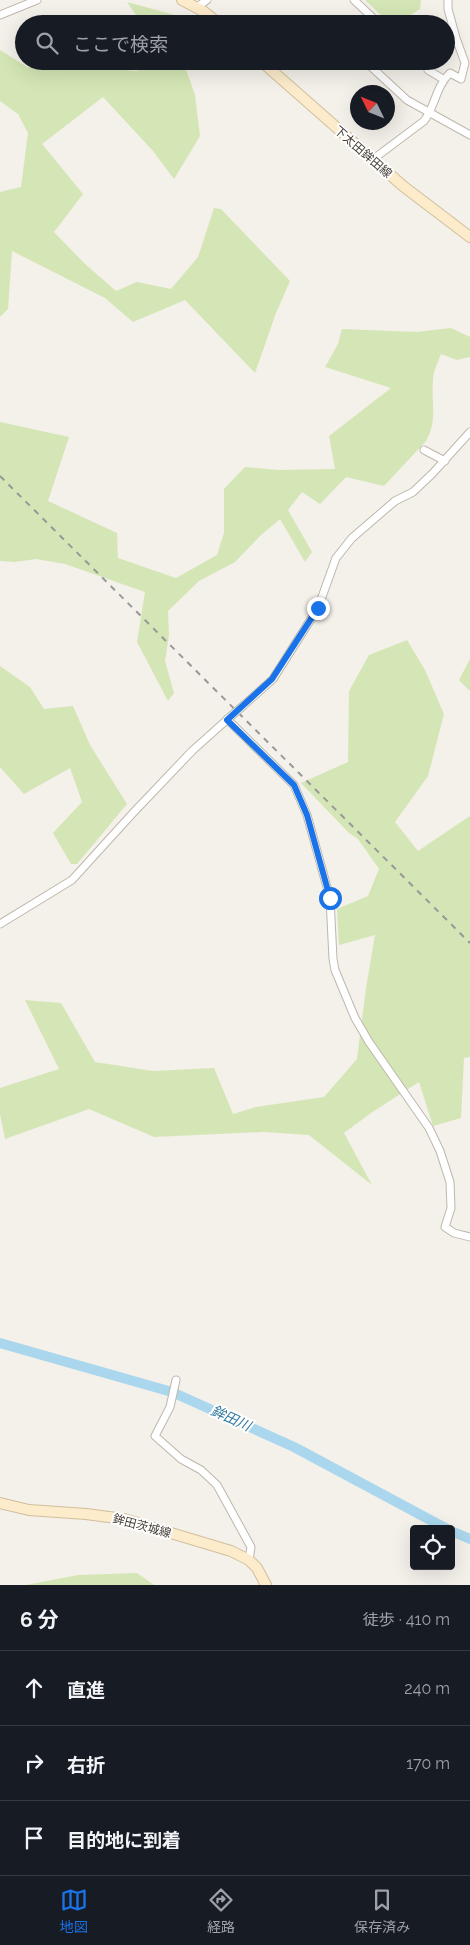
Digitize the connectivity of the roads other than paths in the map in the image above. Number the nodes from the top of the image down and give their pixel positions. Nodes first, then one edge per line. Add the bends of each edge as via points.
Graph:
1 (38, 0) edge
2 (182, 0) edge
3 (207, 0) edge
4 (354, 0) edge
5 (448, 0) edge
6 (197, 8) junction
7 (0, 15) edge
8 (207, 15) edge
9 (370, 15) edge
10 (450, 15) edge
11 (455, 34) edge
12 (271, 70) edge
13 (375, 70) edge
14 (428, 70) dead end
15 (443, 79) junction
16 (430, 113) junction
17 (470, 135) edge
18 (372, 160) junction
19 (470, 236) edge
20 (470, 432) edge
21 (424, 450) dead end
22 (445, 461) junction
23 (228, 718) junction
24 (0, 924) edge
25 (470, 1237) edge
26 (176, 1380) dead end
27 (0, 1502) edge
28 (249, 1560) junction
29 (266, 1585) edge

1 - 7 street
2 - 6 main road
3 - 6 street
4 - 9 street
5 - 10 street
6 - 8 main road
11 - 15 street via 465,63 462,78 450,74
12 - 18 main road, 下太田鉾田線
13 - 16 street via 407,100
14 - 15 street
15 - 16 street
16 - 17 street
16 - 18 street
18 - 19 main road, 下太田鉾田線
20 - 22 street
21 - 22 street
22 - 23 street, bridge via 413,492 395,501 352,538 336,558 318,608 272,679
23 - 24 street via 133,813 72,880
23 - 25 street via 294,785 307,815 330,898 333,959 342,989 364,1034 425,1122 440,1150 451,1188 452,1208 445,1227
26 - 28 street via 170,1407 155,1436 217,1486 251,1547
27 - 28 main road, 鉾田茨城線 via 29,1510 124,1519 231,1550
28 - 29 main road, 鉾田茨城線

